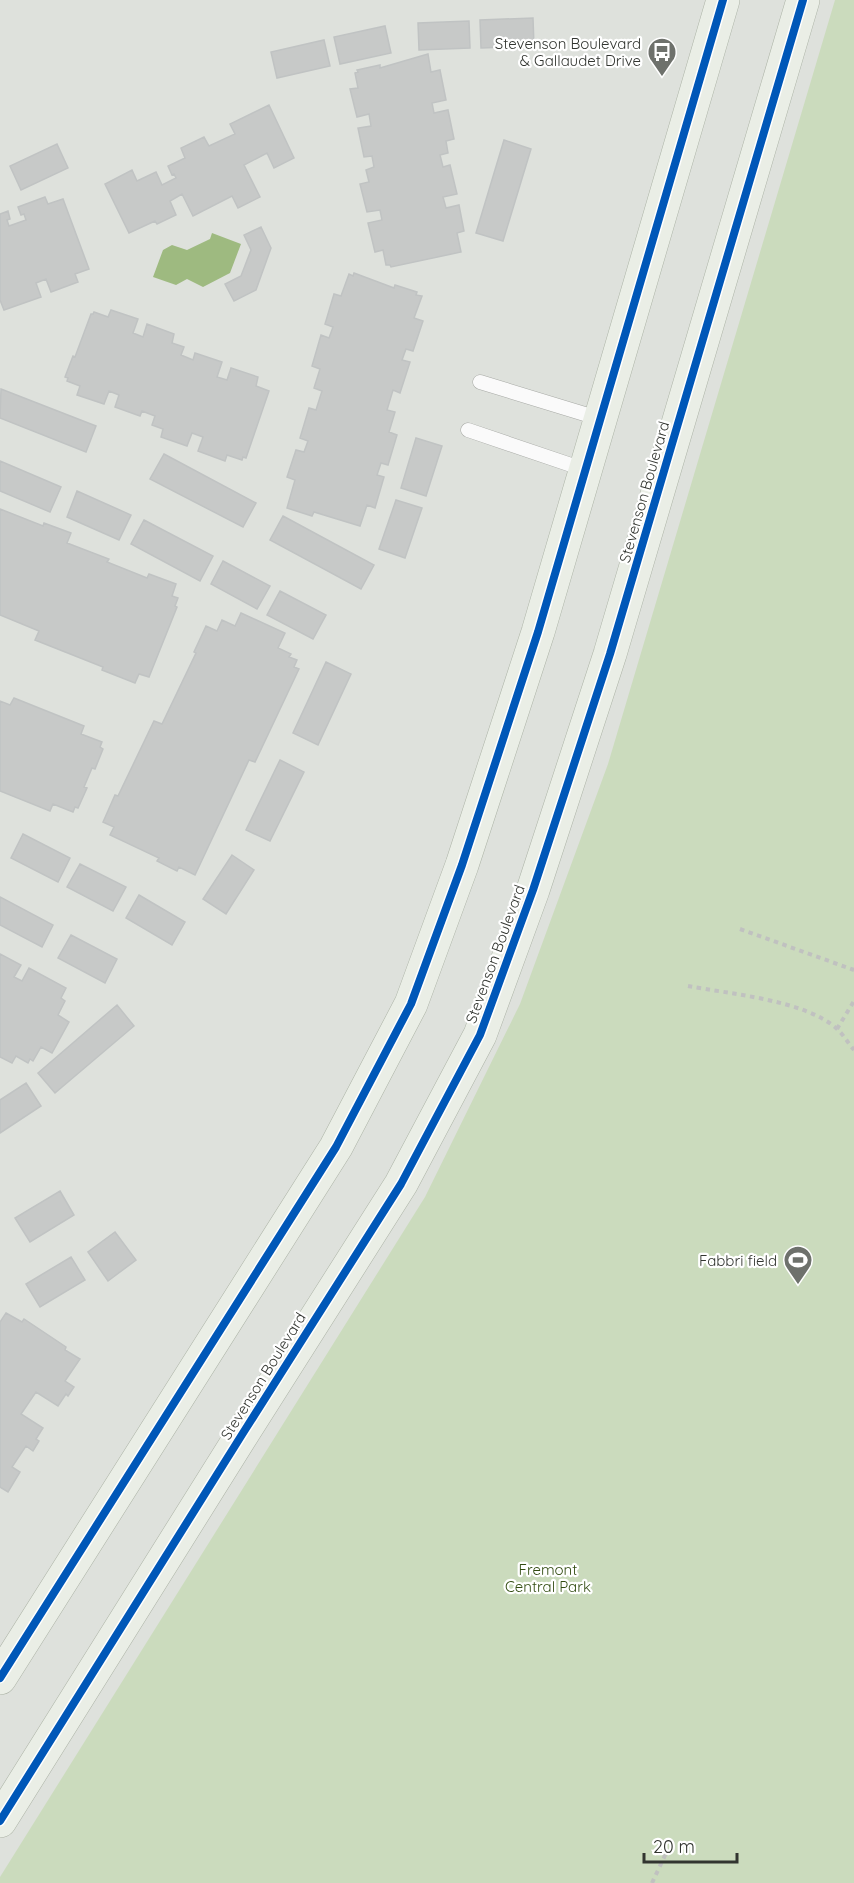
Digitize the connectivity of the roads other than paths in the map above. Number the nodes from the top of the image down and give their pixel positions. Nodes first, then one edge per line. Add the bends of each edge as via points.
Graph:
1 (723, 0) edge
2 (803, 0) edge
3 (480, 382) dead end
4 (601, 419) junction
5 (468, 430) dead end
6 (586, 470) junction
7 (0, 1678) edge
8 (0, 1821) edge

1 - 4 main road
2 - 8 main road, Stevenson Boulevard via 610,654 533,890 480,1035 401,1184
3 - 4 lane
4 - 6 main road
5 - 6 lane
6 - 7 main road via 538,633 462,865 411,1004 336,1147

